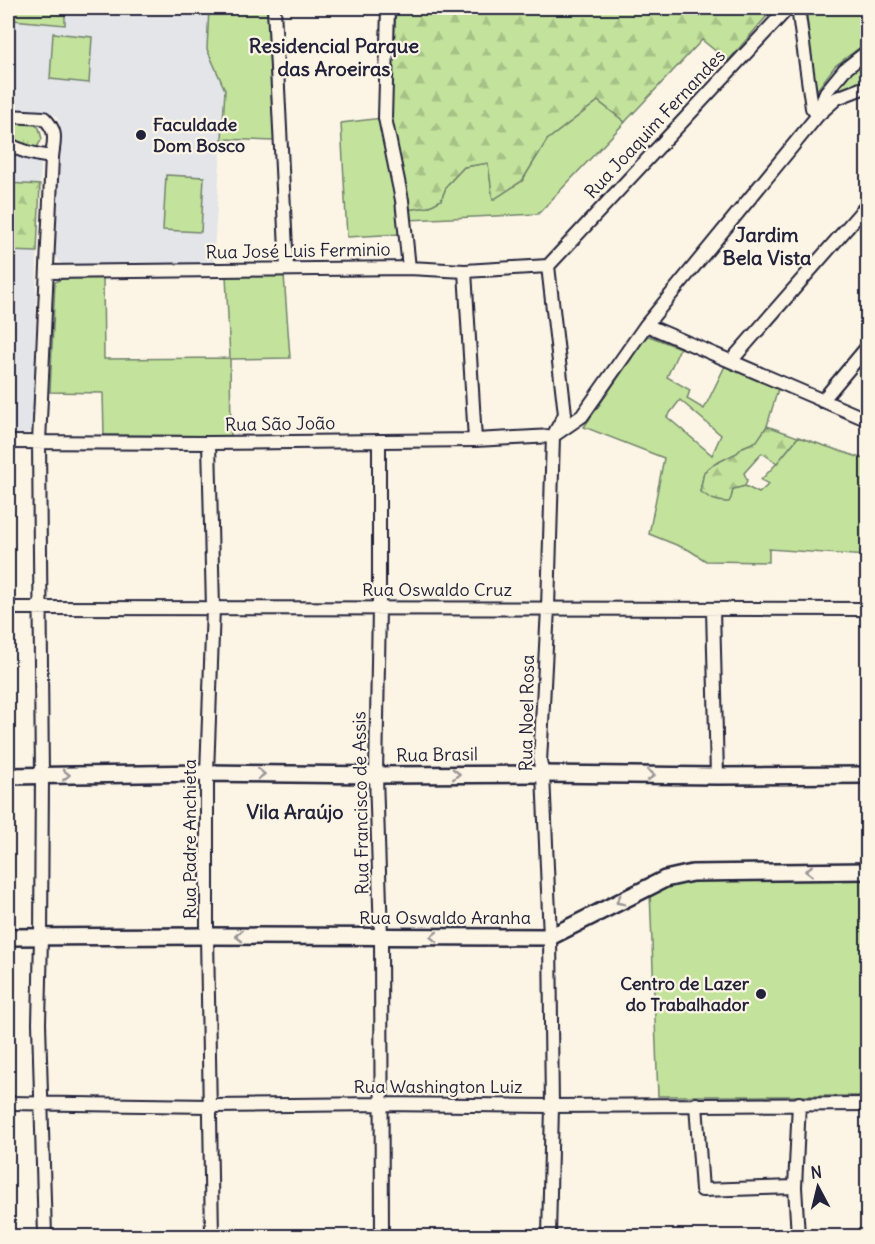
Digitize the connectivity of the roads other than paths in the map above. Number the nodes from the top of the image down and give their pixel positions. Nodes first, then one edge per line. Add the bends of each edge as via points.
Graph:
1 (274, 8) edge
2 (388, 8) edge
3 (788, 8) edge
4 (798, 8) edge
5 (867, 51) edge
6 (866, 90) edge
7 (818, 115) junction
8 (8, 116) edge
9 (8, 144) edge
10 (52, 157) junction
11 (867, 204) edge
12 (548, 266) junction
13 (409, 268) junction
14 (287, 269) junction
15 (465, 271) junction
16 (47, 272) junction
17 (646, 325) junction
18 (867, 346) edge
19 (731, 361) junction
20 (822, 401) junction
21 (867, 420) edge
22 (554, 436) junction
23 (475, 440) junction
24 (380, 441) junction
25 (8, 442) edge
26 (39, 442) junction
27 (209, 443) junction
28 (8, 608) edge
29 (40, 608) junction
30 (213, 608) junction
31 (379, 608) junction
32 (548, 608) junction
33 (713, 609) junction
34 (867, 609) edge
35 (207, 773) junction
36 (543, 774) junction
37 (376, 775) junction
38 (867, 775) edge
39 (8, 776) edge
40 (42, 776) junction
41 (717, 776) junction
42 (867, 871) edge
43 (207, 936) junction
44 (8, 937) edge
45 (41, 937) junction
46 (381, 937) junction
47 (550, 937) junction
48 (8, 1103) edge
49 (41, 1103) junction
50 (799, 1103) junction
51 (381, 1104) junction
52 (696, 1104) junction
53 (867, 1104) edge
54 (210, 1106) junction
55 (552, 1106) junction
56 (795, 1186) junction
57 (45, 1236) edge
58 (212, 1236) edge
59 (382, 1236) edge
60 (549, 1236) edge
61 (798, 1236) edge

1 - 14 street
2 - 13 street via 385,118 402,200
3 - 12 street, Rua Joaquim Fernandes
4 - 7 street via 812,108
5 - 7 street via 825,92
6 - 7 street via 837,98
7 - 17 street
8 - 10 street via 44,118 53,127
9 - 10 street via 34,155
10 - 16 street
11 - 19 street
12 - 15 street, Rua José Luis Ferminio
12 - 22 street, Rua Noel Rosa via 565,414
13 - 14 street, Rua José Luis Ferminio
13 - 15 street, Rua José Luis Ferminio
14 - 16 street, Rua José Luis Ferminio
15 - 23 street
16 - 26 street
17 - 19 street
17 - 22 street via 582,416
18 - 20 street
19 - 20 street
20 - 21 street
22 - 23 street, Rua São João
22 - 32 street, Rua Noel Rosa
23 - 24 street, Rua São João
24 - 27 street, Rua São João
24 - 31 street, Rua Francisco de Assis
25 - 26 street, Rua São João
26 - 27 street, Rua São João
26 - 29 street
27 - 30 street, Rua Padre Anchieta
28 - 29 street, Rua Oswaldo Cruz
29 - 30 street, Rua Oswaldo Cruz
29 - 40 street
30 - 31 street, Rua Oswaldo Cruz
30 - 35 street, Rua Padre Anchieta
31 - 32 street, Rua Oswaldo Cruz
31 - 37 street, Rua Francisco de Assis
32 - 33 street, Rua Oswaldo Cruz
32 - 36 street, Rua Noel Rosa via 540,762
33 - 34 street, Rua Oswaldo Cruz
33 - 41 street
35 -> 37 street, Rua Brasil
40 -> 35 street, Rua Brasil
35 - 43 street, Rua Padre Anchieta
37 -> 36 street, Rua Brasil
36 -> 41 street, Rua Brasil
36 - 47 street, Rua Noel Rosa
37 - 46 street, Rua Francisco de Assis
38 - 41 street, Rua Brasil
39 - 40 street, Rua Brasil
40 - 45 street
42 -> 47 street, Rua Oswaldo Aranha via 692,873 665,879
43 - 45 street, Rua Oswaldo Aranha
46 -> 43 street, Rua Oswaldo Aranha
43 - 54 street, Rua Padre Anchieta
44 - 45 street, Rua Oswaldo Aranha
45 - 49 street
47 -> 46 street, Rua Oswaldo Aranha
46 - 51 street, Rua Francisco de Assis
47 - 55 street, Rua Noel Rosa
48 - 49 street, Rua Washington Luiz
49 - 54 street, Rua Washington Luiz
49 - 57 street
50 - 52 street, Rua Washington Luiz
50 - 53 street, Rua Washington Luiz
50 - 56 street
51 - 54 street, Rua Washington Luiz
51 - 55 street, Rua Washington Luiz
51 - 59 street, Rua Francisco de Assis
52 - 55 street, Rua Washington Luiz
52 - 56 street via 702,1190
54 - 58 street, Rua Padre Anchieta
55 - 60 street, Rua Noel Rosa
56 - 61 street

